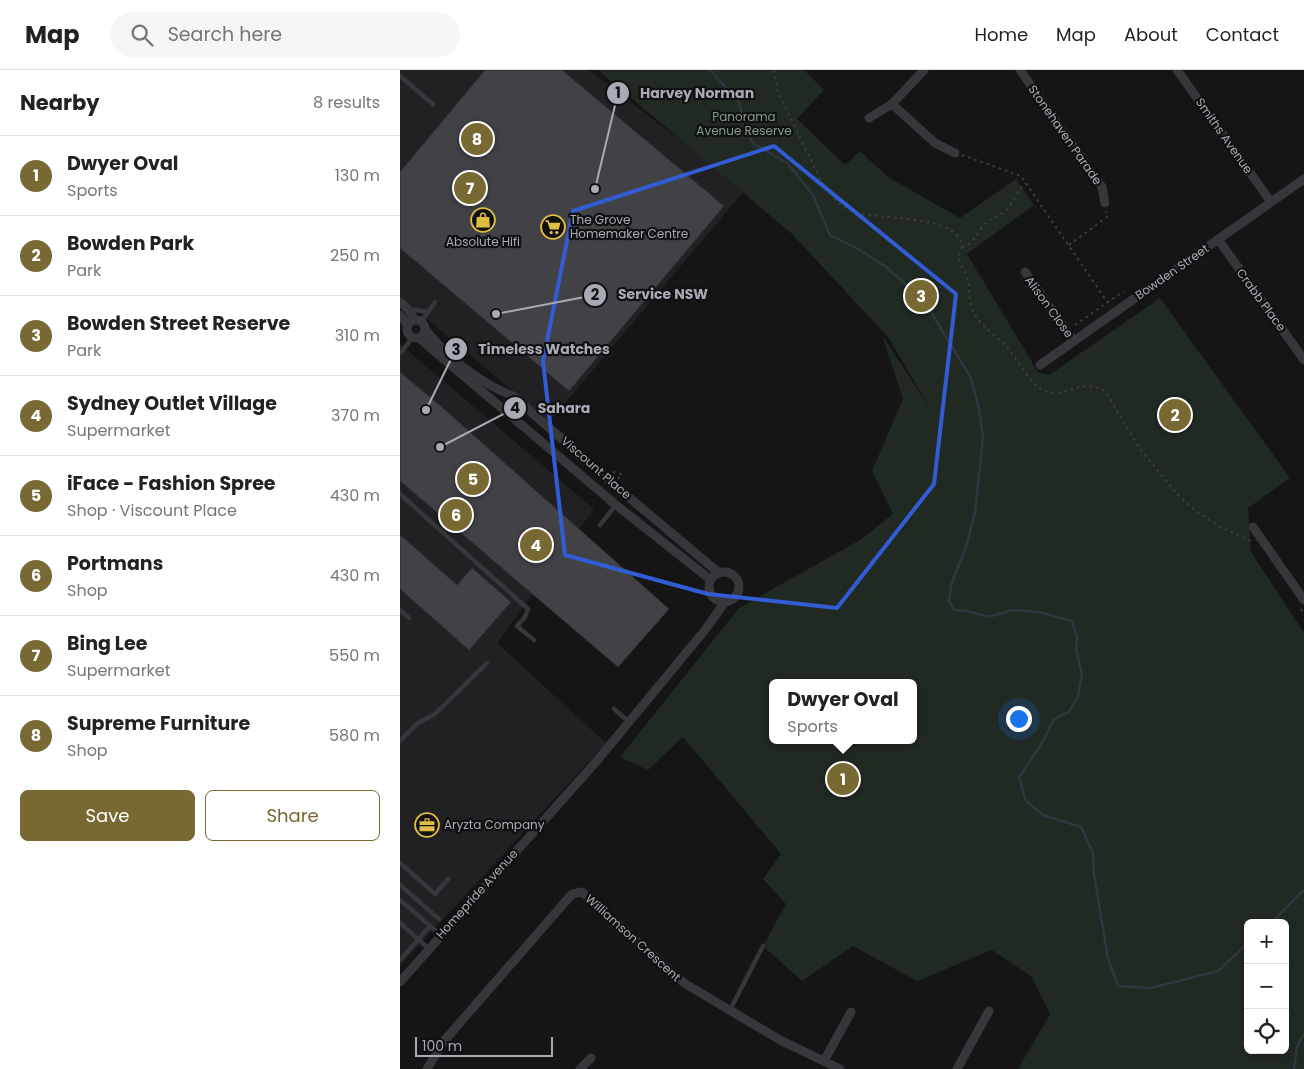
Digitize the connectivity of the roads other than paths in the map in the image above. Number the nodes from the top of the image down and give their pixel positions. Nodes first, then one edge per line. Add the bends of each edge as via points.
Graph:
1 (924, 70) edge
2 (1020, 70) edge
3 (1177, 70) edge
4 (400, 76) edge
5 (432, 104) dead end
6 (892, 104) junction
7 (869, 118) dead end
8 (955, 153) road end
9 (1304, 179) edge
10 (1271, 202) junction
11 (1105, 203) road end
12 (1218, 240) junction
13 (1024, 272) dead end
14 (400, 302) edge
15 (435, 302) dead end
16 (408, 309) junction
17 (428, 312) junction
18 (400, 315) edge
19 (418, 324) junction
20 (416, 338) junction
21 (1074, 341) junction
22 (401, 352) edge
23 (1304, 360) edge
24 (1040, 365) dead end
25 (400, 494) edge
26 (616, 505) junction
27 (600, 525) dead end
28 (1253, 527) dead end
29 (719, 573) junction
30 (711, 580) junction
31 (1304, 600) edge
32 (725, 602) junction
33 (400, 610) edge
34 (408, 618) dead end
35 (534, 640) dead end
36 (487, 663) dead end
37 (614, 709) dead end
38 (628, 721) junction
39 (400, 741) edge
40 (400, 863) edge
41 (448, 879) dead end
42 (400, 885) edge
43 (400, 900) edge
44 (439, 919) dead end
45 (400, 923) edge
46 (430, 926) junction
47 (441, 935) junction
48 (418, 939) junction
49 (763, 946) dead end
50 (429, 949) junction
51 (400, 960) edge
52 (400, 982) edge
53 (730, 1010) junction
54 (851, 1012) dead end
55 (989, 1012) dead end
56 (591, 1058) dead end
57 (824, 1061) junction
58 (427, 1069) edge
59 (580, 1069) edge
60 (840, 1069) edge
61 (957, 1069) edge

1 - 6 street
2 - 11 street, Stonehaven Parade via 1102,187
3 - 10 street, Smiths Avenue
4 - 5 lane
6 - 7 street
6 - 8 street via 935,143
9 - 10 street, Bowden Street
10 - 12 street, Bowden Street
12 - 21 street, Bowden Street
12 - 23 street, Crabb Place
13 - 21 street, Alison Close
14 - 16 street, Viscount Place
15 - 17 lane
16 - 17 lane
16 - 19 street, Viscount Place
17 - 19 lane
18 - 19 street, Viscount Place
19 - 20 street via 424,334
19 - 20 street via 409,334
19 - 29 street, Viscount Place via 472,374 513,396
20 - 22 lane
20 - 26 street, Viscount Place
21 - 24 street, Bowden Street
25 - 35 lane via 528,609 517,626
26 - 27 lane
26 - 30 street, Viscount Place
28 - 31 street
29 - 30 street
29 - 32 street via 734,575 739,584 735,598
30 - 32 street via 712,595
32 - 38 street
33 - 34 lane
36 - 39 lane via 435,714 418,723
37 - 38 lane
38 - 47 street, Homepride Avenue via 595,763
40 - 41 lane via 435,894
42 - 44 lane
43 - 46 lane
45 - 48 lane
46 - 47 lane
46 - 48 lane
47 - 50 street, Homepride Avenue
48 - 50 lane
48 - 51 lane
49 - 53 lane
50 - 52 street, Homepride Avenue
53 - 57 street, Williamson Crescent via 780,1040
53 - 58 street, Williamson Crescent via 684,983 582,892 572,894 444,1041
54 - 57 street
55 - 61 street
56 - 59 street
57 - 60 street, Williamson Crescent

